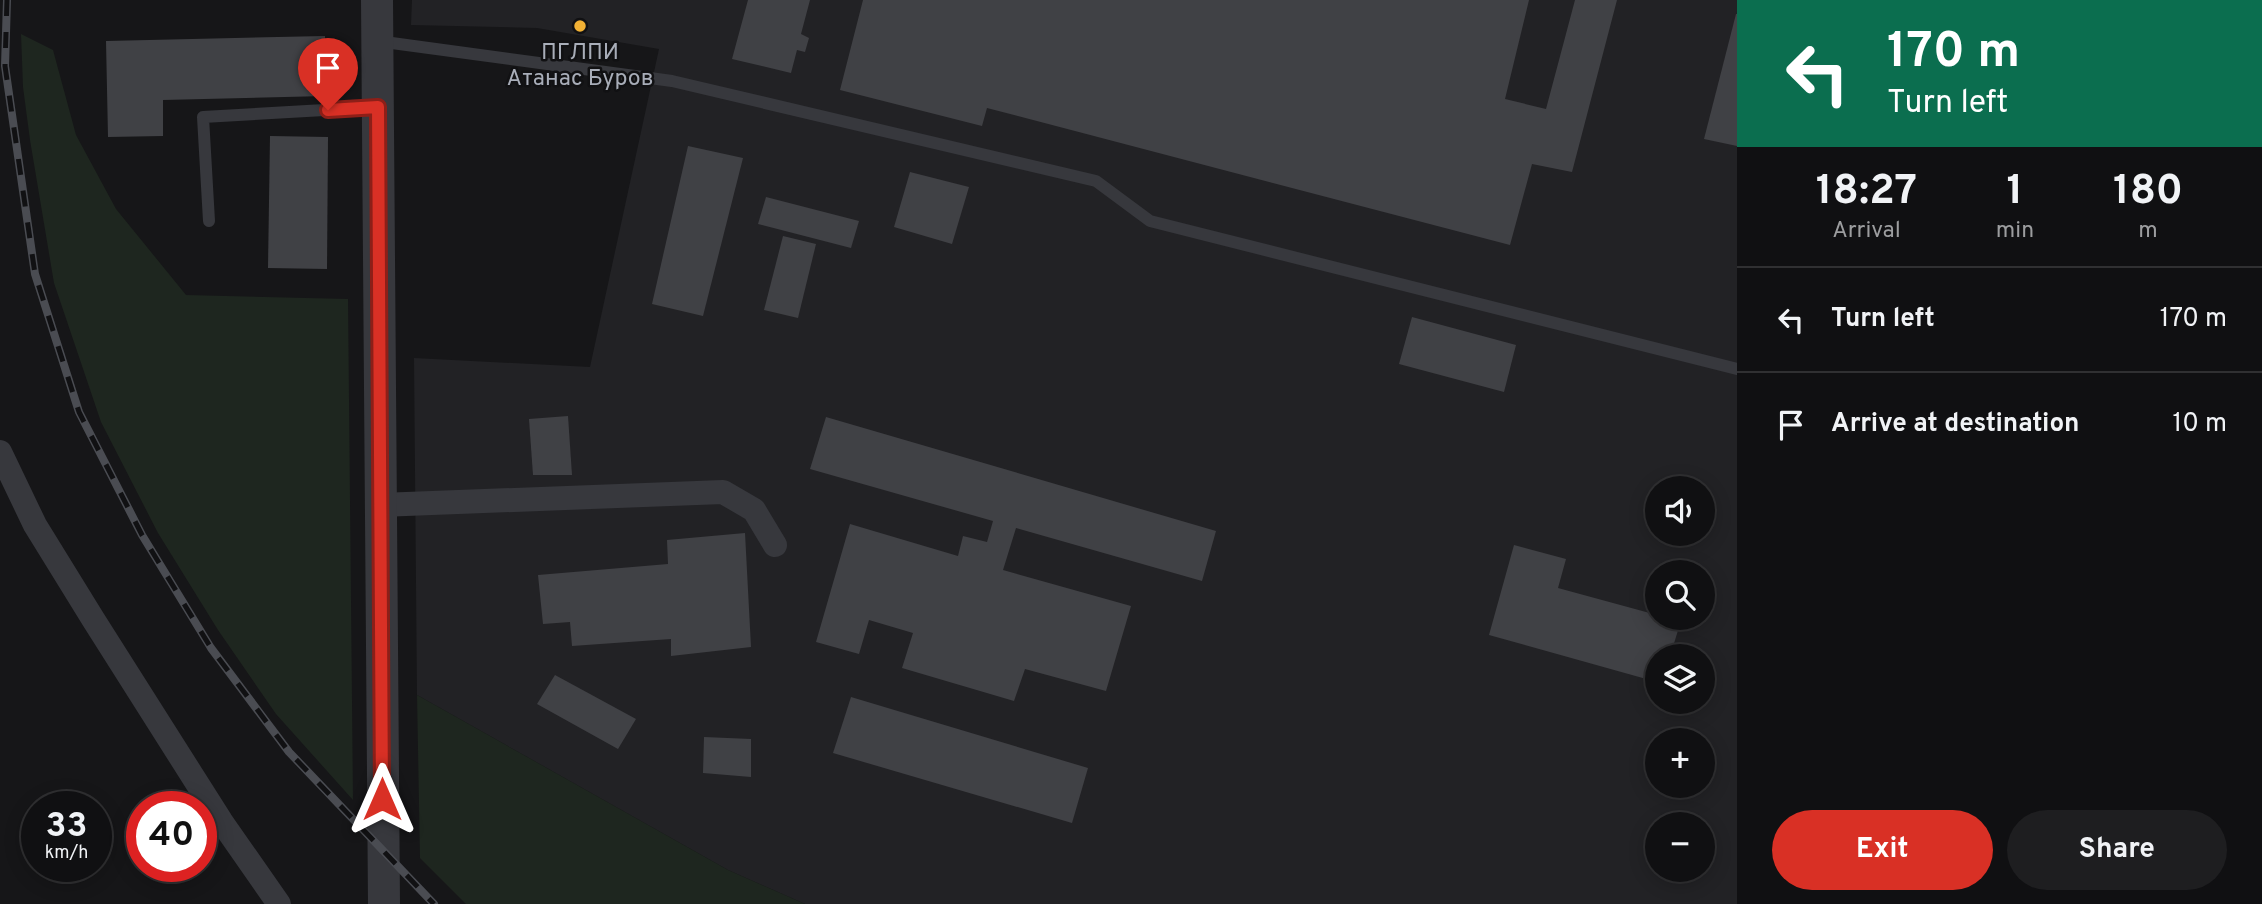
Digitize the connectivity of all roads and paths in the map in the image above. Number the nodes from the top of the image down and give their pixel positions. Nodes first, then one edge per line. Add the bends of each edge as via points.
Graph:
1 (377, 0) edge
2 (377, 41) junction
3 (378, 107) junction
4 (209, 221) dead end
5 (1737, 369) edge
6 (0, 452) edge
7 (380, 505) junction
8 (775, 545) dead end
9 (279, 904) edge
10 (384, 904) edge

1 - 2 street
2 - 3 street
2 - 5 lane via 672,81 1096,181 1150,221
3 - 4 lane via 203,117
3 - 7 street
6 - 9 street via 35,525
7 - 8 street via 723,492 754,510
7 - 10 street

